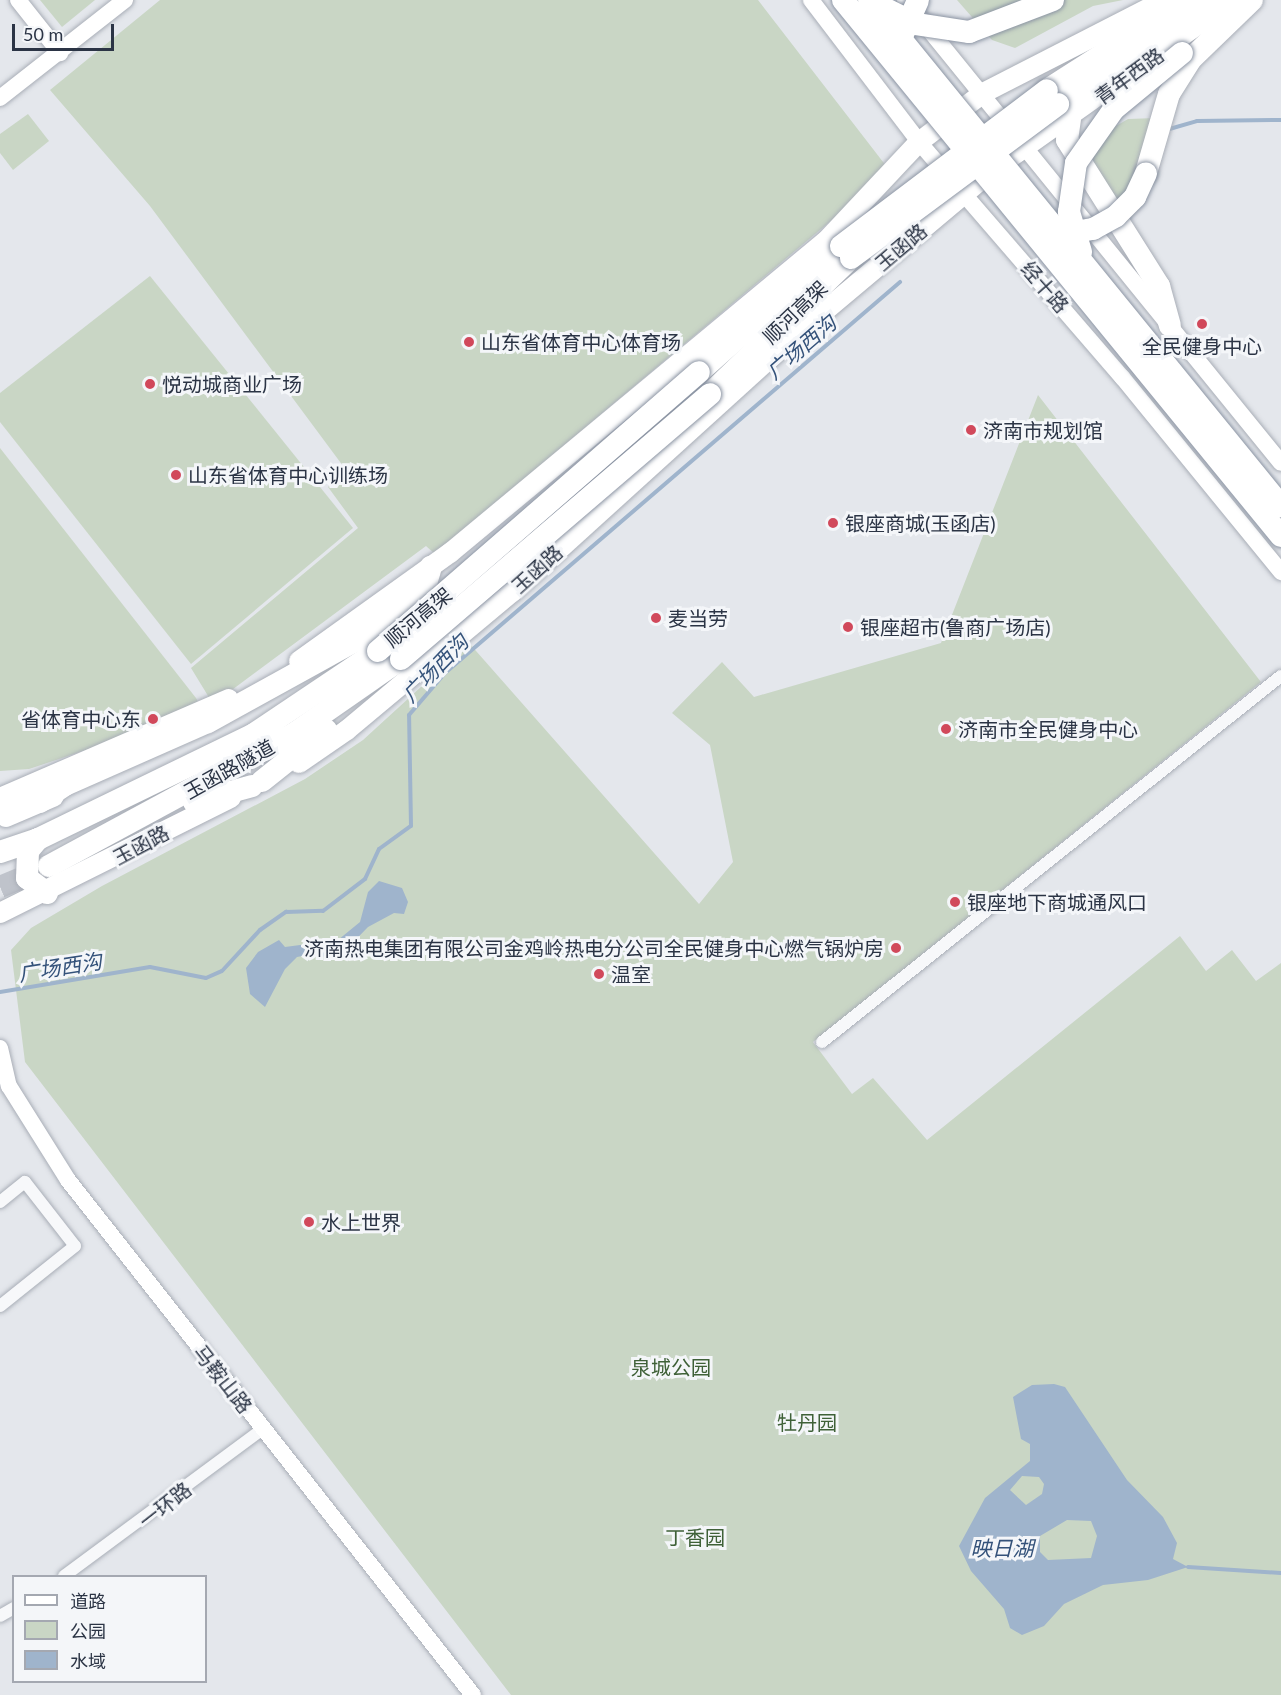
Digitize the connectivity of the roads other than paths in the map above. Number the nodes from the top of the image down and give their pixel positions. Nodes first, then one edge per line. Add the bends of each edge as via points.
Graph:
1 (18, 0) edge
2 (125, 0) edge
3 (811, 0) edge
4 (843, 0) edge
5 (871, 0) edge
6 (905, 0) edge
7 (918, 0) edge
8 (1053, 0) edge
9 (1165, 0) edge
10 (1188, 0) edge
11 (1217, 0) edge
12 (1233, 0) edge
13 (1250, 0) edge
14 (60, 53) junction
15 (983, 93) junction
16 (915, 95) junction
17 (0, 98) edge
18 (1070, 119) junction
19 (919, 142) junction
20 (1022, 148) junction
21 (992, 189) junction
22 (964, 194) junction
23 (1096, 279) junction
24 (1170, 326) junction
25 (1122, 377) junction
26 (1239, 411) junction
27 (1281, 462) edge
28 (517, 496) junction
29 (1281, 506) edge
30 (1281, 536) edge
31 (564, 545) junction
32 (431, 567) junction
33 (1281, 572) edge
34 (378, 651) junction
35 (401, 659) junction
36 (1281, 676) edge
37 (257, 784) junction
38 (40, 802) junction
39 (3, 807) edge
40 (38, 839) junction
41 (88, 847) junction
42 (0, 852) edge
43 (49, 866) tunnel mouth
44 (47, 893) junction
45 (0, 913) edge
46 (822, 1042) dead end
47 (0, 1048) edge
48 (0, 1202) edge
49 (0, 1306) edge
50 (263, 1430) junction
51 (64, 1575) edge
52 (473, 1695) edge

1 - 14 main road
2 - 14 main road
3 - 19 main road, 经十路
4 - 16 highway, 经十路, bridge
5 - 8 highway, bridge via 916,24 969,32
5 - 23 highway, bridge
6 - 15 main road
7 - 16 highway, bridge via 900,55
9 - 15 main road
10 - 34 highway, 顺河高架, bridge via 934,170
11 - 35 highway, 顺河高架, bridge via 1011,135 851,258 639,457
12 - 18 main road, 青年西路
13 - 21 highway, bridge via 1190,60 1169,94 1141,185 1116,216 1080,233 1051,235 1020,219
13 - 23 highway, bridge via 1114,109 1087,143 1069,188 1069,212 1073,235
14 - 17 main road
15 - 19 main road
15 - 20 main road
16 - 21 highway, 经十路, bridge
18 - 20 main road, 青年西路
18 - 24 highway via 1067,140 1159,286
19 - 22 main road, 经十路
19 - 28 main road via 825,242
20 - 22 main road, 玉函路
20 - 24 main road
21 - 30 highway, 经十路, bridge
22 - 25 main road, 经十路
22 - 31 main road, 玉函路 via 790,340
23 - 29 highway, bridge
24 - 26 main road
25 - 26 main road via 1092,324 1102,300 1116,290 1128,291 1223,406
25 - 33 main road, 经十路
26 - 27 main road
28 - 31 main road
28 - 32 main road
31 - 37 main road, 玉函路 via 347,730 285,773
32 - 38 highway via 426,584 373,631 208,722 65,785
32 - 39 main road via 260,686
34 - 38 highway, 玉函路隧道 via 220,727
34 - 40 highway via 254,734
35 - 37 highway via 389,680
35 - 41 highway, 玉函路隧道 via 295,733
36 - 46 street
37 - 41 highway via 223,790
37 - 44 main road, 玉函路
38 - 39 highway, 玉函路隧道
40 - 42 highway
40 - 44 highway via 28,851 27,878
41 - 43 highway, 玉函路隧道
44 - 45 main road, 玉函路
47 - 50 main road, 马鞍山路 via 9,1086 68,1180
48 - 49 street via 25,1182 75,1246
50 - 51 street, 一环路
50 - 52 main road, 马鞍山路

